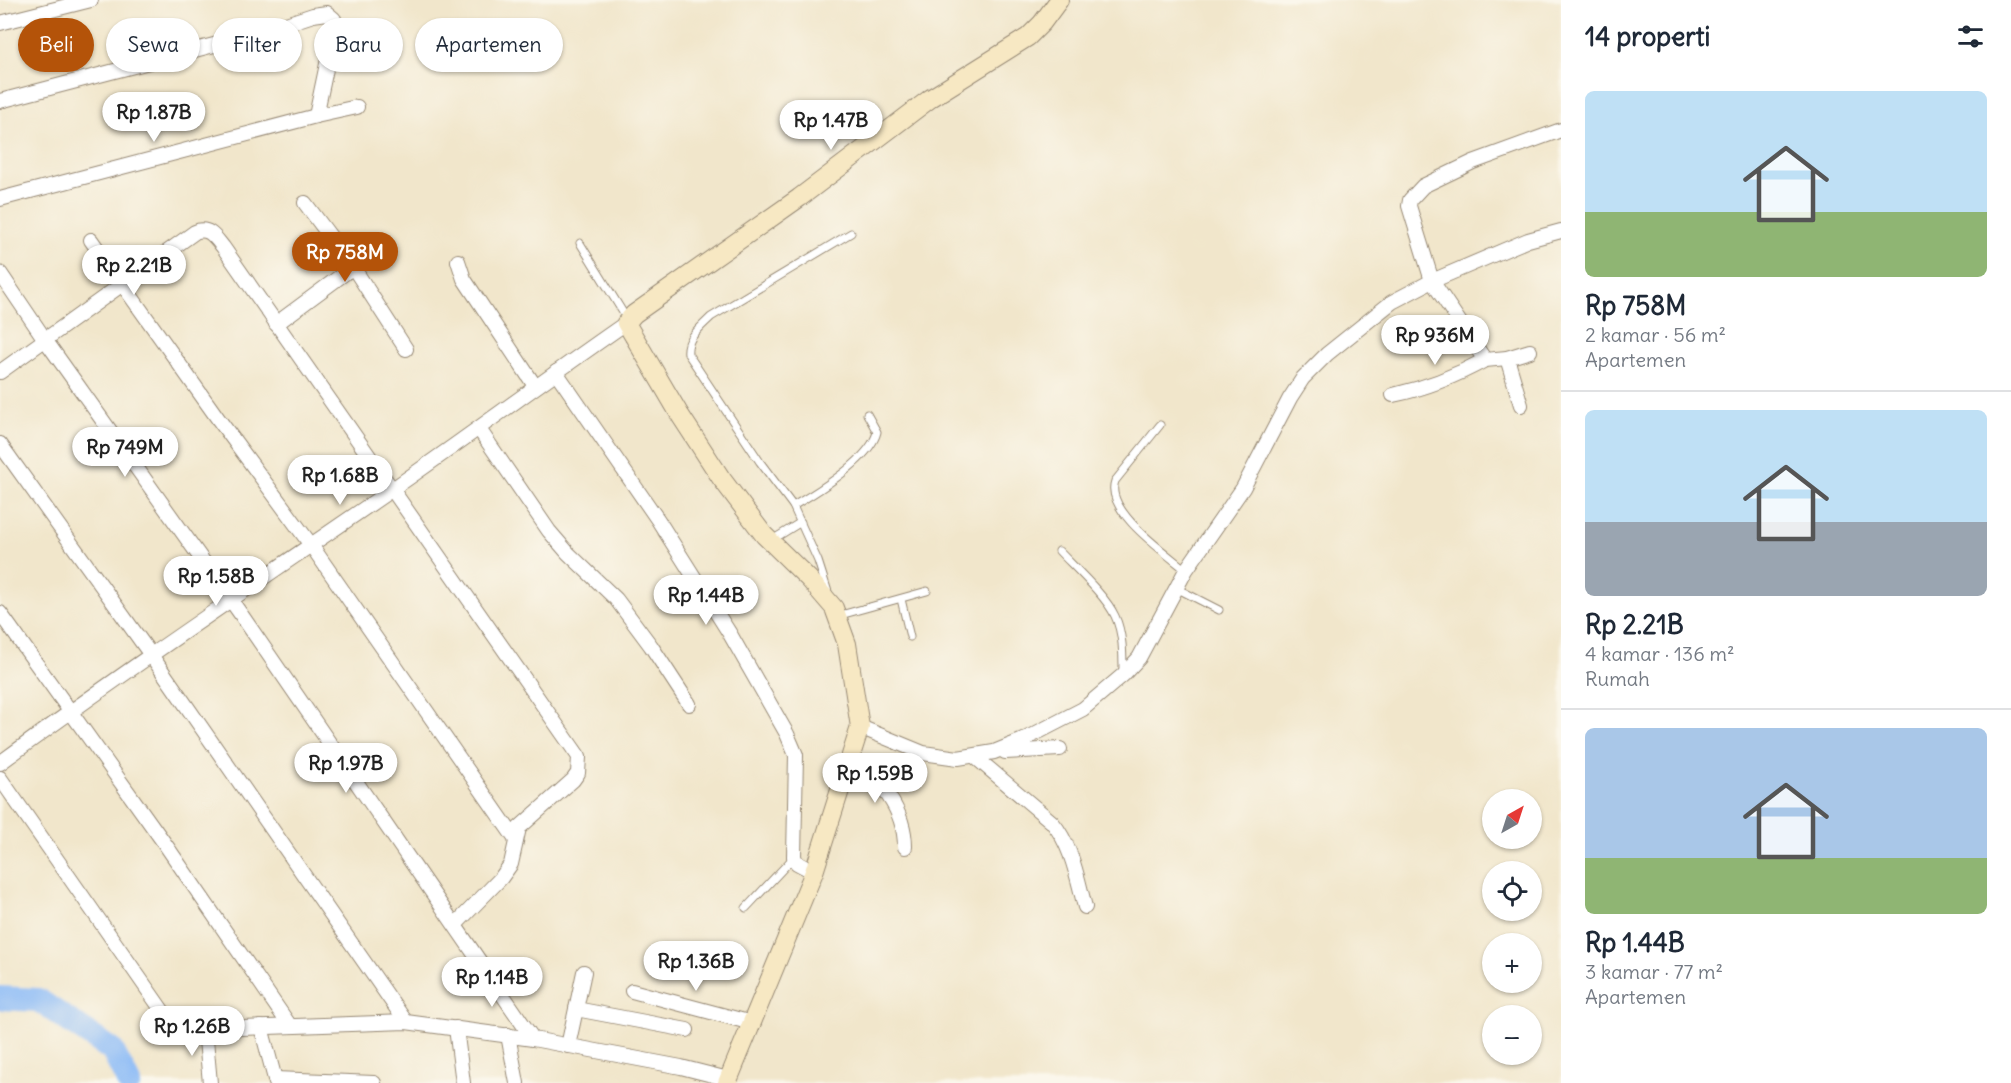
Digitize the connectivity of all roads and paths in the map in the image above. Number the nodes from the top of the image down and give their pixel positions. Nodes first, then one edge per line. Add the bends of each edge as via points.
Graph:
1 (91, 0) edge
2 (1059, 0) edge
3 (0, 23) edge
4 (0, 101) edge
5 (357, 107) dead end
6 (316, 116) junction
7 (1561, 130) edge
8 (0, 200) edge
9 (305, 202) dead end
10 (1561, 231) edge
11 (851, 233) dead end
12 (91, 240) dead end
13 (580, 243) dead end
14 (458, 261) dead end
15 (353, 267) junction
16 (0, 273) edge
17 (1432, 281) junction
18 (123, 284) junction
19 (627, 321) junction
20 (276, 324) junction
21 (46, 341) junction
22 (406, 349) dead end
23 (1530, 351) dead end
24 (1507, 358) junction
25 (1485, 360) junction
26 (0, 372) edge
27 (556, 372) junction
28 (535, 386) junction
29 (1394, 395) dead end
30 (1521, 405) dead end
31 (867, 414) dead end
32 (1160, 425) dead end
33 (479, 429) junction
34 (0, 444) edge
35 (392, 489) junction
36 (793, 506) junction
37 (801, 522) junction
38 (770, 541) junction
39 (311, 545) junction
40 (1059, 551) dead end
41 (1186, 570) junction
42 (1176, 588) junction
43 (927, 591) dead end
44 (901, 599) junction
45 (231, 601) junction
46 (1219, 610) dead end
47 (835, 612) junction
48 (0, 613) edge
49 (910, 637) dead end
50 (151, 655) junction
51 (1123, 675) junction
52 (688, 704) dead end
53 (70, 712) junction
54 (860, 727) junction
55 (1060, 749) dead end
56 (994, 752) junction
57 (974, 756) junction
58 (850, 760) junction
59 (0, 763) edge
60 (0, 778) edge
61 (516, 840) junction
62 (905, 847) dead end
63 (794, 857) junction
64 (814, 872) junction
65 (1085, 907) dead end
66 (746, 908) dead end
67 (455, 925) junction
68 (585, 972) dead end
69 (632, 991) dead end
70 (576, 1009) junction
71 (406, 1022) junction
72 (752, 1023) junction
73 (290, 1026) junction
74 (261, 1028) junction
75 (456, 1028) junction
76 (205, 1029) junction
77 (687, 1030) dead end
78 (508, 1035) junction
79 (533, 1039) junction
80 (568, 1046) junction
81 (276, 1081) edge
82 (728, 1081) edge
83 (210, 1083) edge
84 (375, 1083) edge
85 (463, 1083) edge
86 (517, 1083) edge

1 - 3 street
2 - 19 street via 1028,37 931,98
4 - 6 street via 327,13 334,19 334,31
5 - 6 street
6 - 8 street
7 - 17 street via 1473,162 1416,192 1410,200 1410,213
9 - 15 street
10 - 17 street via 1528,240
11 - 36 lane via 711,317 687,345 688,354 720,404
12 - 18 street
13 - 19 lane
14 - 28 street via 464,279
15 - 20 street
15 - 22 street
16 - 21 street
17 - 25 street
17 - 41 street via 1392,302 1360,326 1303,378 1243,488
18 - 20 street via 195,232 206,230 223,247
18 - 21 street
18 - 39 street
19 - 27 street
19 - 38 street via 680,415 721,478
20 - 35 street
21 - 26 street
21 - 45 street
23 - 24 street
24 - 25 street
24 - 30 street
25 - 29 street via 1459,374
27 - 28 street
27 - 63 street via 658,520 787,734 796,755
28 - 33 street
31 - 36 lane via 877,432 874,442 842,474
32 - 41 lane via 1112,487 1121,511
33 - 35 street
33 - 52 street via 549,531 616,599
34 - 50 street
35 - 39 street
35 - 61 street via 579,757 578,773 573,780 519,828
36 - 37 lane
37 - 38 lane
37 - 47 lane
38 - 47 street
39 - 45 street
39 - 61 street
40 - 51 lane via 1115,616 1122,645
41 - 42 street
42 - 46 lane
42 - 51 street via 1139,658
43 - 44 lane
44 - 47 lane
44 - 49 lane
45 - 50 street
45 - 67 street
47 - 54 street via 847,644
48 - 53 street
50 - 53 street
50 - 71 street
51 - 56 street via 1083,709
53 - 59 street
53 - 73 street
54 - 57 street via 923,753
54 - 58 street
55 - 56 street
56 - 57 street
57 - 65 street via 1061,833
58 - 62 street via 868,771 887,792 905,830
58 - 64 street
60 - 76 street via 166,1016 178,1028
61 - 67 street via 511,864 501,878
63 - 64 street
63 - 66 lane
64 - 72 street
67 - 79 street
68 - 70 street
69 - 72 street
70 - 77 street
70 - 80 street
71 - 73 street
71 - 75 street
72 - 82 street
73 - 74 street
74 - 76 street
74 - 81 street
75 - 78 street
75 - 85 street
76 - 83 street
78 - 79 street
78 - 86 street
79 - 80 street
80 - 82 street via 681,1067
81 - 84 street

